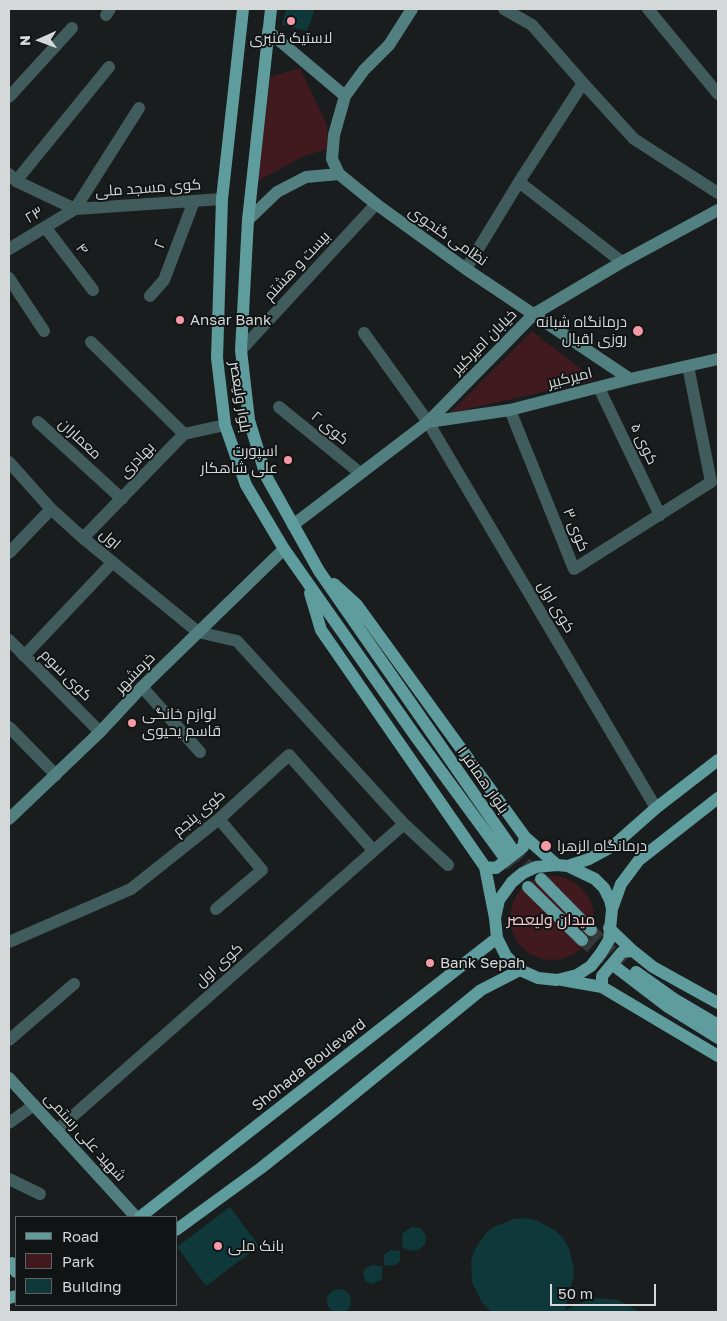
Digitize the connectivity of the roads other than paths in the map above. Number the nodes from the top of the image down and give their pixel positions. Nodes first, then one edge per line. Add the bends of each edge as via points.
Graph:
1 (243, 9) edge
2 (271, 9) edge
3 (412, 9) edge
4 (504, 9) edge
5 (648, 9) edge
6 (72, 28) dead end
7 (268, 30) junction
8 (109, 67) dead end
9 (583, 83) junction
10 (718, 94) edge
11 (345, 96) junction
12 (9, 97) edge
13 (139, 108) dead end
14 (339, 174) junction
15 (12, 177) edge
16 (519, 182) junction
17 (718, 194) edge
18 (222, 199) junction
19 (194, 201) junction
20 (376, 204) junction
21 (76, 208) junction
22 (718, 210) edge
23 (248, 220) junction
24 (45, 227) junction
25 (9, 249) edge
26 (622, 262) junction
27 (466, 269) junction
28 (9, 278) edge
29 (93, 290) dead end
30 (150, 296) dead end
31 (534, 314) junction
32 (44, 332) dead end
33 (364, 333) dead end
34 (91, 342) dead end
35 (241, 350) junction
36 (718, 359) edge
37 (688, 366) junction
38 (630, 379) junction
39 (600, 388) junction
40 (279, 407) dead end
41 (510, 410) junction
42 (38, 422) dead end
43 (428, 422) junction
44 (225, 425) junction
45 (184, 434) junction
46 (9, 462) edge
47 (360, 473) junction
48 (122, 499) junction
49 (51, 509) junction
50 (660, 515) junction
51 (293, 525) junction
52 (83, 538) junction
53 (284, 549) junction
54 (9, 553) edge
55 (112, 563) junction
56 (319, 571) junction
57 (306, 581) junction
58 (198, 632) junction
59 (9, 640) edge
60 (24, 656) junction
61 (142, 687) junction
62 (9, 727) edge
63 (427, 728) joint
64 (100, 732) junction
65 (416, 737) joint
66 (200, 752) dead end
67 (718, 760) edge
68 (56, 776) junction
69 (718, 798) edge
70 (656, 808) junction
71 (9, 819) edge
72 (219, 819) junction
73 (404, 824) junction
74 (516, 848) junction
75 (373, 850) junction
76 (448, 865) dead end
77 (563, 865) junction
78 (490, 868) junction
79 (539, 873) junction
80 (528, 887) tunnel mouth
81 (612, 909) junction
82 (216, 910) dead end
83 (495, 918) junction
84 (591, 930) tunnel mouth
85 (609, 934) junction
86 (497, 938) junction
87 (582, 940) tunnel mouth
88 (9, 942) edge
89 (624, 959) junction
90 (520, 970) junction
91 (558, 980) junction
92 (602, 981) junction
93 (74, 984) dead end
94 (718, 1003) edge
95 (718, 1025) edge
96 (718, 1038) edge
97 (9, 1040) edge
98 (718, 1056) edge
99 (9, 1078) edge
100 (34, 1105) junction
101 (9, 1123) edge
102 (57, 1130) junction
103 (9, 1179) edge
104 (40, 1194) dead end
105 (135, 1216) edge
106 (141, 1216) edge
107 (178, 1229) edge

1 - 18 main road, بلوار ولیعصر
2 - 7 main road, بلوار ولیعصر
3 - 11 street via 389,45 364,70
4 - 9 street via 532,25
5 - 10 street
6 - 12 street
7 - 11 street
7 - 23 main road, بلوار ولیعصر
8 - 15 street
9 - 16 street
9 - 17 street via 634,139
11 - 14 street via 334,135 332,159
13 - 21 street
14 - 20 street, نظامی گنجوی
14 - 23 street via 306,177 277,192
15 - 21 street
16 - 26 street
16 - 27 street
18 - 19 street, کوی مسجد ملی
18 - 44 main road, بلوار ولیعصر via 217,358
19 - 21 street, کوی مسجد ملی
19 - 30 street, ۲ via 164,280
20 - 27 street, نظامی گنجوی
20 - 35 street, بیست و هشتم
21 - 24 street, ۲۳
22 - 26 street, خیابان امیرکبیر
23 - 35 main road, بلوار ولیعصر
24 - 25 street, ۲۳
24 - 29 street, ۴
26 - 31 street, خیابان امیرکبیر
27 - 31 street, نظامی گنجوی
28 - 32 street
31 - 38 street, نظامی گنجوی
31 - 43 street, خیابان امیرکبیر
33 - 43 street, کوی اول
34 - 45 street
35 - 51 main road, بلوار ولیعصر via 249,420 266,476
36 - 37 street, امیرکبیر
37 - 38 street, امیرکبیر
37 - 50 street via 711,482
38 - 39 street, امیرکبیر
39 - 41 street, امیرکبیر
39 - 50 street, کوی ۵
40 - 47 street, کوی ۲
41 - 43 street, امیرکبیر
41 - 50 street, کوی ۳ via 574,569
42 - 48 street, معماران
43 - 47 street, خیابان امیرکبیر
43 - 70 street, کوی اول
44 - 45 street
44 - 53 main road, بلوار ولیعصر via 246,485
45 - 48 street, بهادری
46 - 49 street, اول
47 - 51 street, خیابان امیرکبیر
48 - 52 street, بهادری
49 - 52 street, اول
49 - 54 street
51 - 56 main road, بلوار ولیعصر
52 - 55 street, اول
53 - 57 main road, بلوار ولیعصر
53 - 58 street, خرمشهر
55 - 58 street, اول
55 - 60 street
56 - 63 main road, بلوار ولیعصر
56 - 74 main road via 357,605
57 - 65 main road, بلوار ولیعصر
57 - 78 main road via 321,630
58 - 61 street, خرمشهر
58 - 73 street via 237,641
59 - 60 street, کوی سوم
60 - 64 street, کوی سوم
61 - 64 street, خرمشهر
61 - 66 street
62 - 68 street
63 - 74 main road, بلوار همافر ۱
64 - 68 street, خرمشهر
65 - 74 main road, بلوار همافر ۱
67 - 70 main road
68 - 71 street, خرمشهر
69 - 81 main road via 639,860 620,884
70 - 77 main road via 613,846 589,859
72 - 75 street, کوی پنجم via 289,755
72 - 82 street via 262,870
72 - 88 street, کوی پنجم via 131,889
73 - 75 street, کوی اول
73 - 76 street
74 - 77 main road
74 - 78 main road
75 - 102 street, کوی اول
77 - 79 main road
77 - 81 main road via 595,879 604,888
78 - 83 main road
79 - 83 main road via 522,873 512,882 499,900
79 - 84 main road
80 - 87 main road
81 - 85 main road
83 - 86 main road
85 - 89 main road
85 - 91 main road via 591,966
86 - 90 main road via 506,956
86 - 106 main road, Shohada Boulevard
89 - 92 main road
89 - 94 main road via 653,967
89 - 95 main road via 674,999
89 - 96 main road via 668,1007
90 - 91 main road via 538,978
90 - 107 main road via 481,990 261,1168
91 - 92 main road
92 - 98 main road
93 - 97 street
99 - 100 street, شهید علی رستمی
100 - 101 street
100 - 102 street, شهید علی رستمی
102 - 105 street, شهید علی رستمی
103 - 104 street

